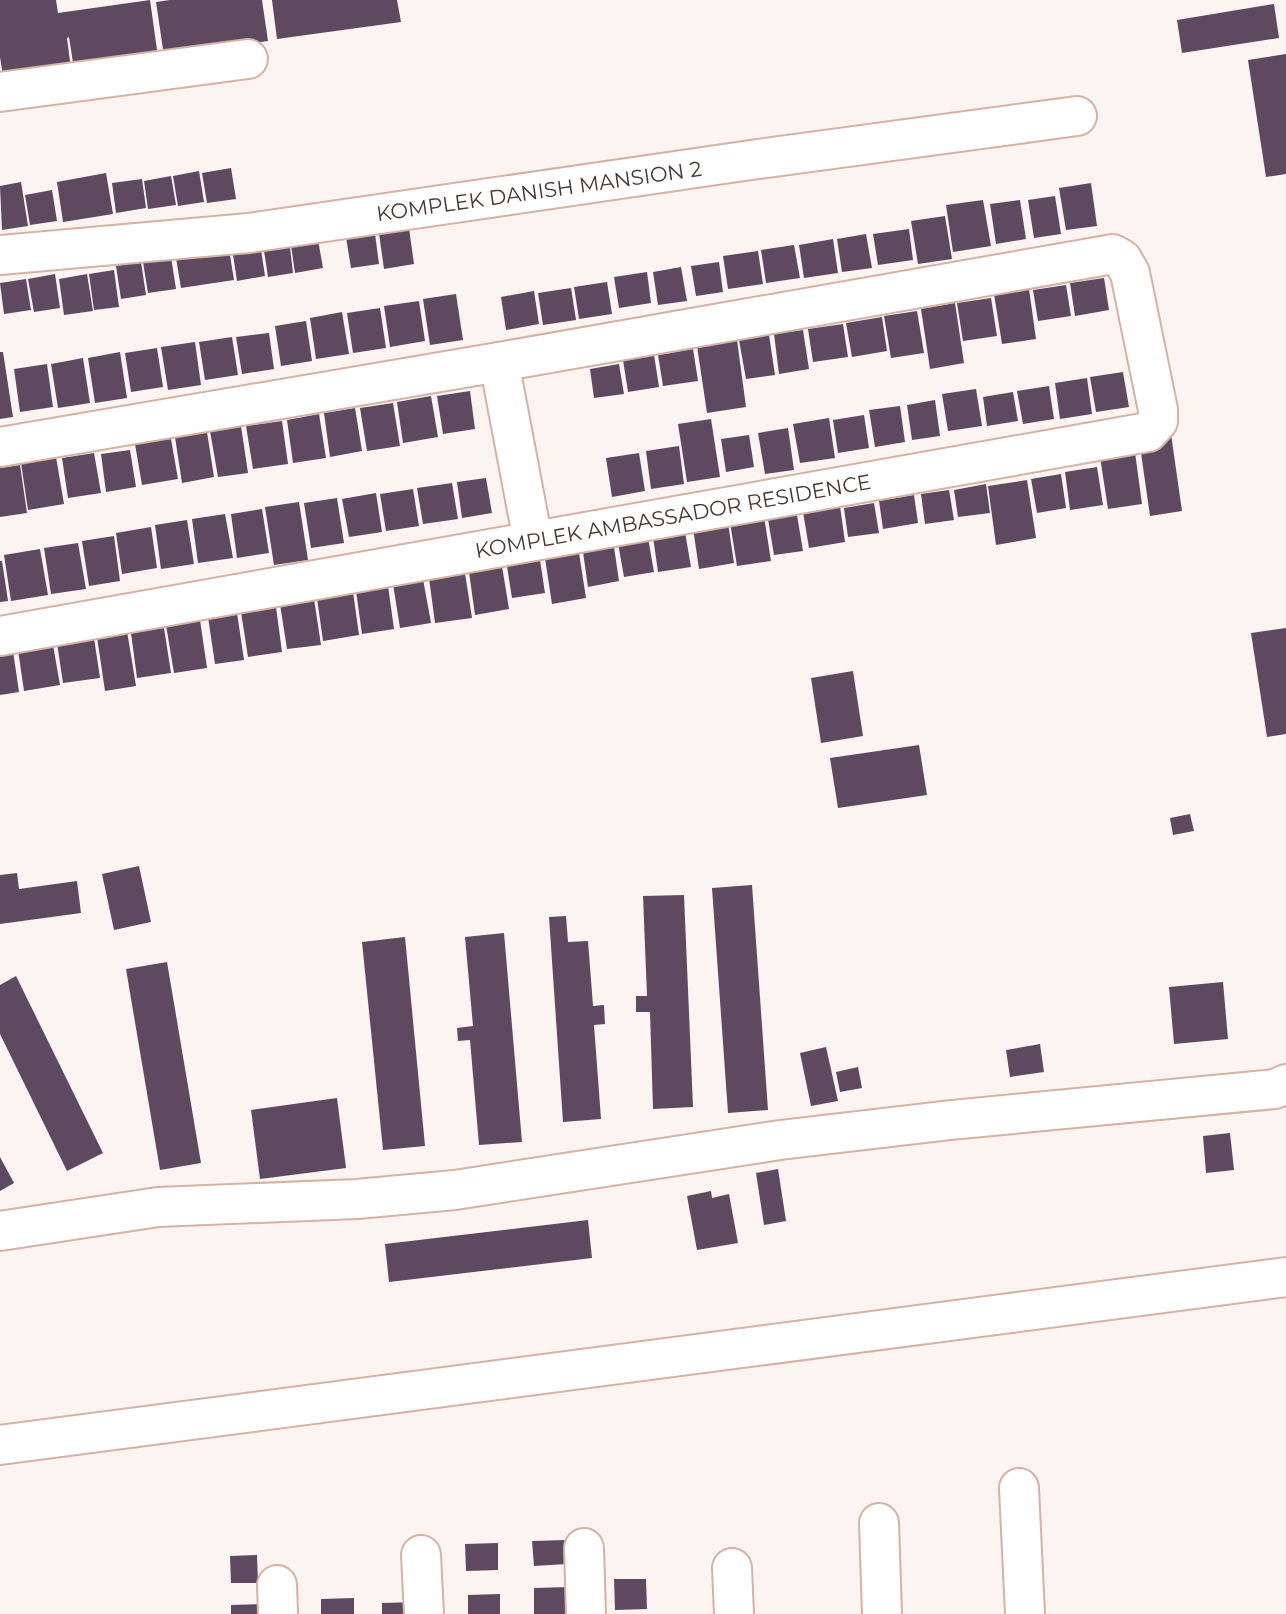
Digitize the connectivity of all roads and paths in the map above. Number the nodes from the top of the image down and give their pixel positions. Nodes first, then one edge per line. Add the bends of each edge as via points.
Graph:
1 (248, 59) dead end
2 (0, 92) edge
3 (1077, 116) dead end
4 (0, 255) edge
5 (499, 362) junction
6 (0, 447) edge
7 (533, 541) junction
8 (0, 636) edge
9 (1286, 1084) edge
10 (0, 1231) edge
11 (1286, 1277) edge
12 (0, 1446) edge
13 (1019, 1488) dead end
14 (879, 1523) dead end
15 (584, 1548) dead end
16 (421, 1555) dead end
17 (732, 1568) dead end
18 (424, 1614) edge
19 (586, 1614) edge
20 (734, 1614) edge
21 (882, 1614) edge
22 (1025, 1614) edge

1 - 2 street
3 - 4 street, KOMPLEK DANISH MANSION 2 via 249,233
5 - 6 street
5 - 7 street
5 - 7 street, KOMPLEK AMBASSADOR RESIDENCE via 1113,254 1122,259 1129,273 1158,411 1158,421 1148,432
7 - 8 street, KOMPLEK AMBASSADOR RESIDENCE
9 - 10 street via 780,1140 455,1190 158,1207
11 - 12 street
13 - 22 street
14 - 21 street
15 - 19 street
16 - 18 street
17 - 20 street

